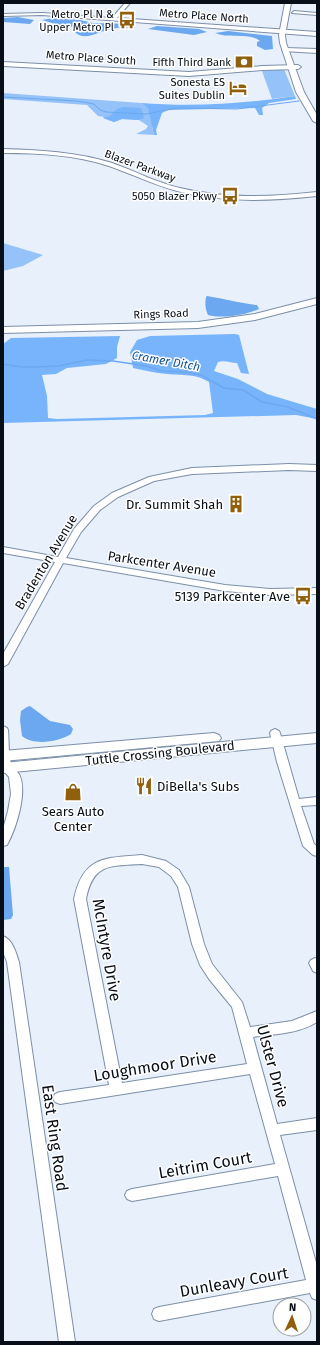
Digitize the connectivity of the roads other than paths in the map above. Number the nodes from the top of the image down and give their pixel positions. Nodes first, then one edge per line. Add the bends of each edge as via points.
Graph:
1 (128, 3) edge
2 (289, 3) edge
3 (296, 3) edge
4 (294, 13) junction
5 (3, 14) edge
6 (317, 14) edge
7 (112, 20) junction
8 (286, 32) junction
9 (317, 34) edge
10 (288, 50) junction
11 (317, 51) edge
12 (3, 64) edge
13 (294, 67) junction
14 (308, 101) junction
15 (317, 109) edge
16 (317, 121) edge
17 (3, 151) edge
18 (317, 194) edge
19 (317, 301) edge
20 (317, 306) edge
21 (3, 330) edge
22 (3, 334) edge
23 (317, 468) edge
24 (3, 550) edge
25 (61, 560) junction
26 (317, 591) edge
27 (3, 664) edge
28 (317, 729) edge
29 (3, 730) edge
30 (276, 737) junction
31 (317, 738) edge
32 (4, 765) edge
33 (317, 801) edge
34 (295, 803) junction
35 (4, 838) edge
36 (317, 852) edge
37 (165, 864) joint
38 (3, 941) edge
39 (317, 1016) edge
40 (246, 1033) junction
41 (255, 1068) junction
42 (116, 1088) junction
43 (60, 1098) dead end
44 (317, 1124) edge
45 (273, 1130) junction
46 (283, 1169) junction
47 (132, 1194) dead end
48 (316, 1289) edge
49 (159, 1314) dead end
50 (67, 1342) edge

1 - 7 street
2 - 4 main road
3 - 4 main road
4 - 6 street
4 - 8 main road
5 - 7 street, Metro Place North
7 - 8 street, Metro Place North
8 - 9 street, Metro Place North
8 - 10 main road via 290,40
8 - 10 main road via 283,40
10 - 11 street
10 - 13 main road
12 - 13 street, Metro Place South via 188,74
13 - 14 main road
14 - 15 main road
14 - 16 main road
17 - 18 street, Blazer Parkway via 46,152 88,159 116,166 159,185 202,195 264,199
19 - 21 main road, Rings Road via 255,317 198,325
20 - 22 main road, Rings Road via 258,321 204,329
23 - 25 street, Bradenton Avenue via 192,471 164,476 133,486 97,508 78,531
24 - 25 street, Parkcenter Avenue
25 - 26 street, Parkcenter Avenue via 225,588 270,592
25 - 27 street, Bradenton Avenue
28 - 30 main road, Tuttle Crossing Boulevard
29 - 32 street
30 - 31 main road, Tuttle Crossing Boulevard
30 - 32 main road, Tuttle Crossing Boulevard
30 - 34 street
32 - 35 street via 14,776 15,785 12,815
33 - 34 street
34 - 36 street via 309,846
37 - 40 street, Ulster Drive via 179,876 207,967 231,994 238,1006
37 - 42 street, McIntyre Drive via 139,859 113,862 94,869 83,883 80,899
38 - 50 street, East Ring Road via 13,962
39 - 40 street via 299,1024
40 - 41 street, Ulster Drive
41 - 42 street, Loughmoor Drive
41 - 45 street, Ulster Drive
42 - 43 street, Loughmoor Drive
44 - 45 street
45 - 46 street, Ulster Drive
46 - 47 street, Leitrim Court
46 - 48 street, Ulster Drive
48 - 49 street, Dunleavy Court

